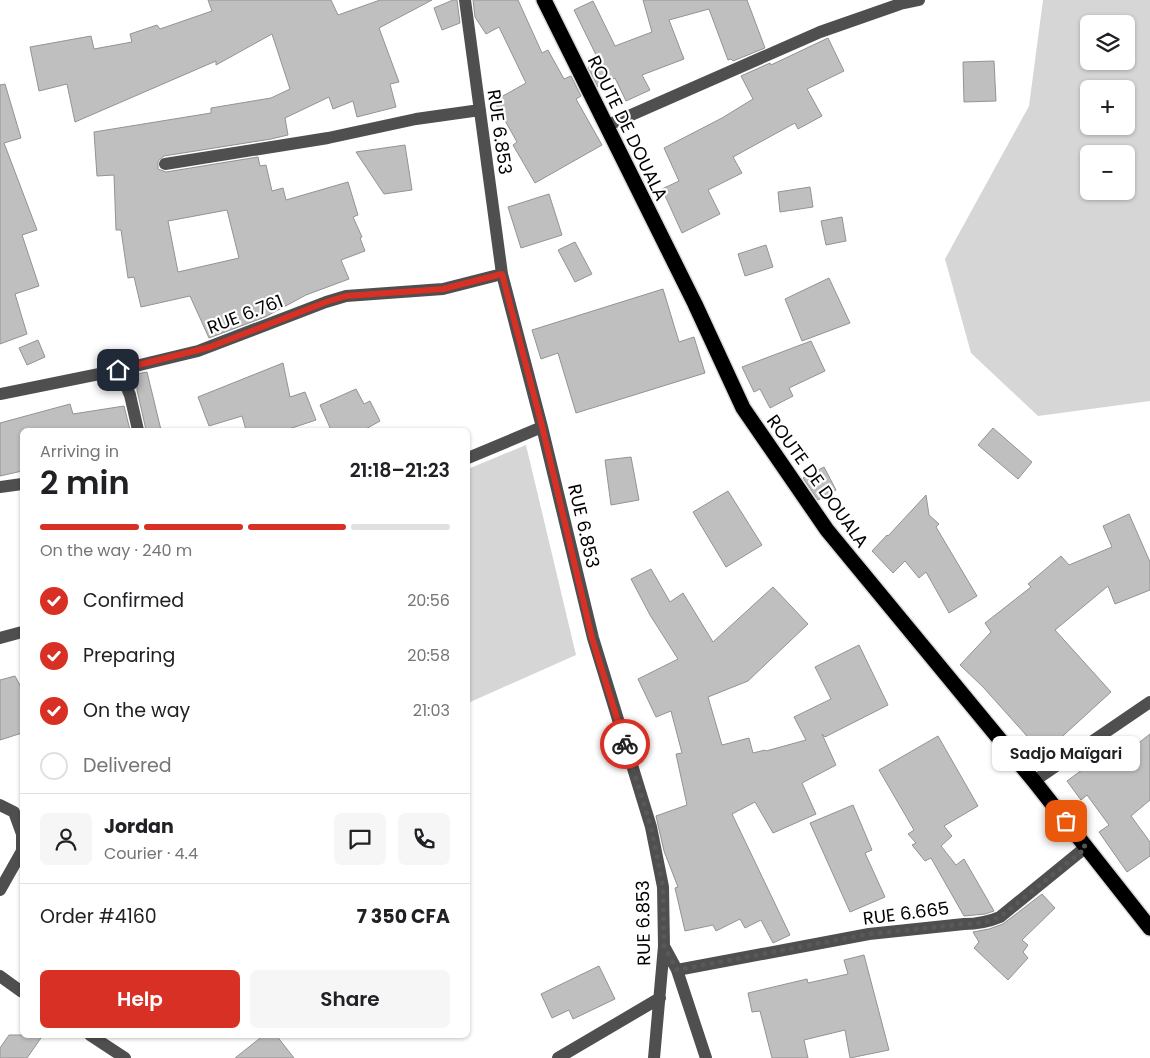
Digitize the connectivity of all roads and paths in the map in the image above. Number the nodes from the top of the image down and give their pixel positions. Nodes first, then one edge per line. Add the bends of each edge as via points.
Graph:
1 (465, 0) edge
2 (544, 0) edge
3 (919, 0) edge
4 (480, 110) junction
5 (606, 126) junction
6 (164, 164) dead end
7 (502, 274) junction
8 (118, 370) junction
9 (0, 394) edge
10 (542, 426) junction
11 (138, 428) edge
12 (470, 457) edge
13 (20, 484) edge
14 (0, 487) edge
15 (20, 633) edge
16 (0, 638) edge
17 (1150, 702) edge
18 (1034, 781) junction
19 (0, 804) edge
20 (20, 828) edge
21 (1086, 848) junction
22 (20, 855) edge
23 (0, 890) edge
24 (1150, 928) edge
25 (664, 946) junction
26 (677, 970) junction
27 (0, 976) edge
28 (20, 991) edge
29 (660, 998) junction
30 (93, 1038) edge
31 (109, 1054) edge
32 (125, 1058) edge
33 (558, 1058) edge
34 (654, 1058) edge
35 (706, 1058) edge

1 - 4 street, RUE 6.853
2 - 5 highway, ROUTE DE DOUALA
3 - 5 street via 820,32
4 - 6 street
4 - 7 street, RUE 6.853
5 - 18 highway, ROUTE DE DOUALA via 695,304 742,408 827,530
7 - 8 street, RUE 6.761 via 443,289 346,296 210,347
7 - 10 street, RUE 6.853
8 - 9 street, RUE 6.761
8 - 11 street via 130,395
10 - 12 street
10 - 25 street, RUE 6.853 via 592,638 651,827 663,887
13 - 14 street
15 - 16 street
17 - 18 street
18 - 21 highway, ROUTE DE DOUALA
19 - 20 street via 14,812
21 - 24 highway, ROUTE DE DOUALA
21 - 26 street, RUE 6.665 via 1000,917 990,921 869,934
22 - 23 street
25 - 26 street
25 - 29 street, RUE 6.853
26 - 35 street
27 - 28 street
29 - 33 street
29 - 34 street, RUE 6.853
30 - 31 street
31 - 32 street

